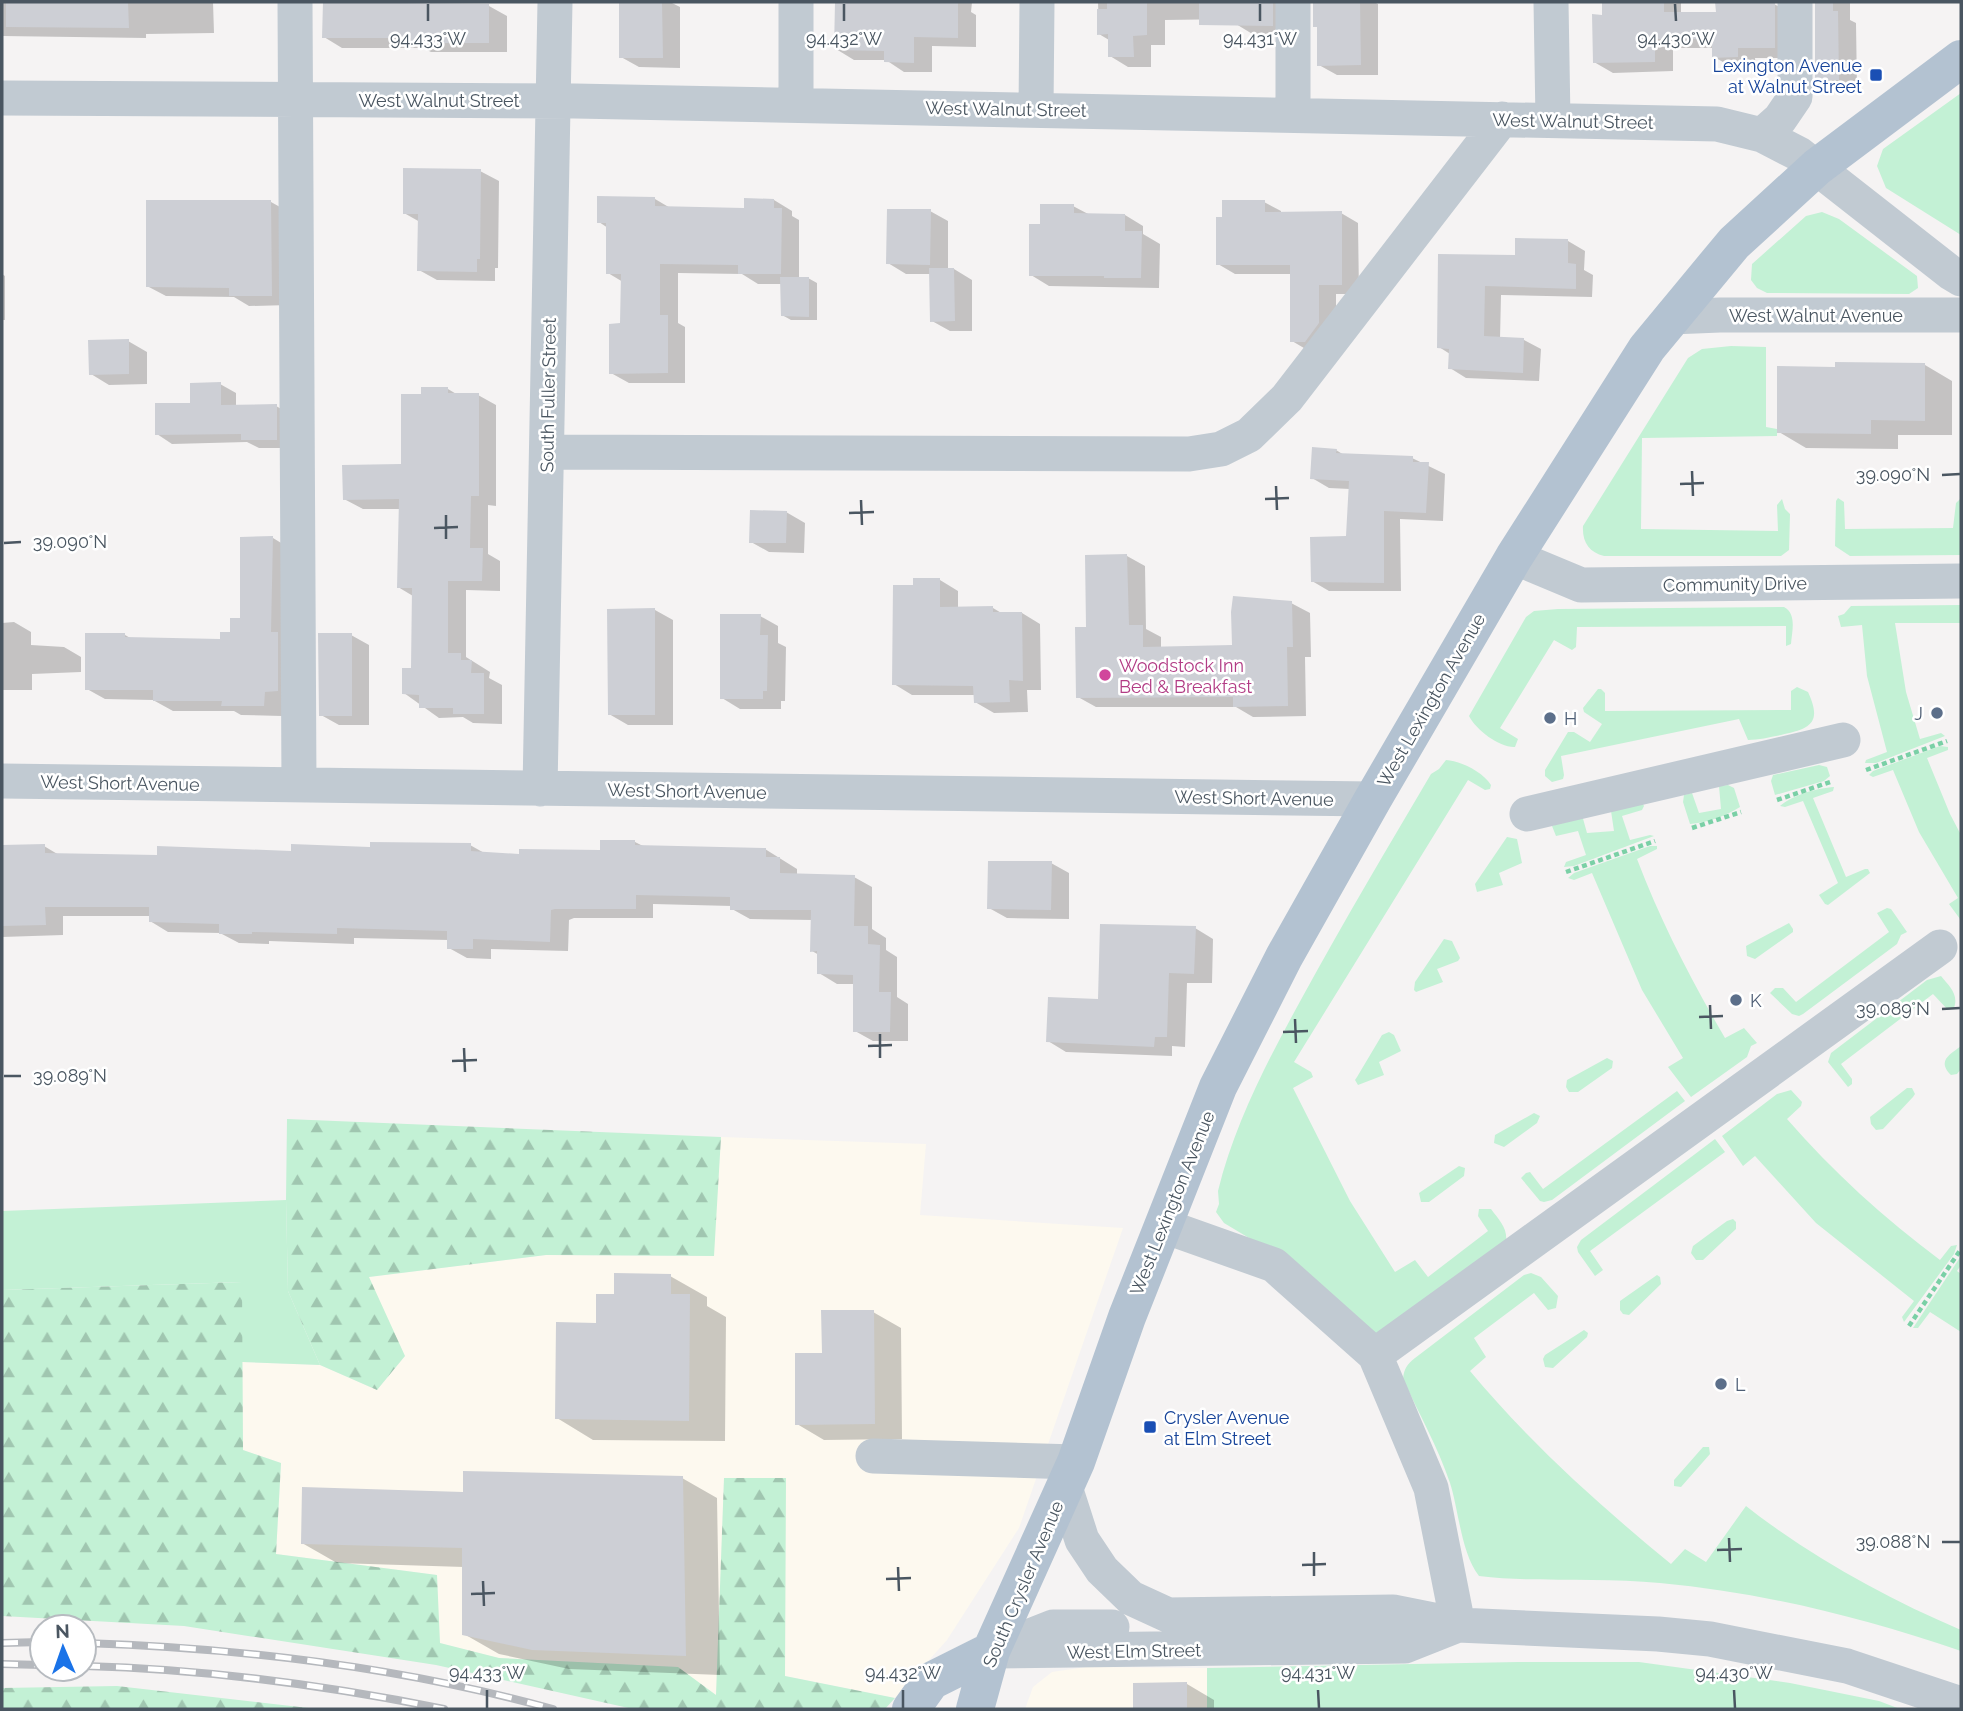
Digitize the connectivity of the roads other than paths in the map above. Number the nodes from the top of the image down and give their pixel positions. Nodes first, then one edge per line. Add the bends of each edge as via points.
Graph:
1 (295, 2) edge
2 (555, 2) edge
3 (796, 2) edge
4 (1037, 2) edge
5 (1293, 2) edge
6 (1551, 2) edge
7 (1795, 2) edge
8 (1961, 59) edge
9 (2, 97) edge
10 (295, 99) junction
11 (554, 101) junction
12 (796, 105) junction
13 (1036, 110) junction
14 (1293, 114) junction
15 (1502, 119) junction
16 (1553, 120) junction
17 (1762, 135) junction
18 (1817, 167) junction
19 (1961, 279) edge
20 (1961, 315) edge
21 (1671, 317) junction
22 (547, 452) junction
23 (1514, 557) junction
24 (1961, 581) edge
25 (1843, 740) dead end
26 (2, 781) edge
27 (299, 785) junction
28 (540, 789) junction
29 (1373, 799) junction
30 (1527, 814) dead end
31 (1940, 947) dead end
32 (1164, 1226) junction
33 (1374, 1355) junction
34 (873, 1456) dead end
35 (1071, 1474) junction
36 (1168, 1615) junction
37 (1458, 1625) junction
38 (990, 1651) junction
39 (1961, 1704) edge
40 (911, 1709) edge
41 (975, 1709) edge

1 - 10 street
2 - 11 street, South Fuller Street
3 - 12 street
4 - 13 street
5 - 14 street
6 - 16 street
7 - 17 street via 1795,97
8 - 18 main road, West Lexington Avenue
9 - 10 street, West Walnut Street
10 - 11 street, West Walnut Street
10 - 27 street
11 - 12 street, West Walnut Street
11 - 22 street, South Fuller Street
12 - 13 street, West Walnut Street
13 - 14 street, West Walnut Street
14 - 15 street, West Walnut Street
15 - 16 street, West Walnut Street
15 - 22 street via 1287,398 1249,435 1222,449 1189,454
16 - 17 street, West Walnut Street via 1717,124
17 - 18 street, West Walnut Street
18 - 19 street, West Walnut Street
18 - 21 main road, West Lexington Avenue via 1734,243
20 - 21 street, West Walnut Avenue
21 - 23 main road, West Lexington Avenue
22 - 28 street, South Fuller Street
23 - 24 street, Community Drive via 1581,585
23 - 29 main road, West Lexington Avenue
25 - 30 street
26 - 27 street, West Short Avenue
27 - 28 street, West Short Avenue
28 - 29 street, West Short Avenue
29 - 32 main road, West Lexington Avenue via 1218,1087
31 - 33 street
32 - 33 street via 1274,1265
32 - 35 main road, West Lexington Avenue
33 - 37 street via 1431,1488
34 - 35 street
35 - 36 street, West Elm Street via 1082,1540 1102,1570 1131,1598
35 - 38 main road, South Crysler Avenue
36 - 37 street, West Elm Street via 1393,1612
36 - 38 street, West Elm Street via 1143,1627 1053,1627
37 - 38 street, West Elm Street via 1405,1646
37 - 39 street, West Elm Street via 1710,1639 1847,1666
38 - 40 main road via 931,1681
38 - 41 main road, South Crysler Avenue

